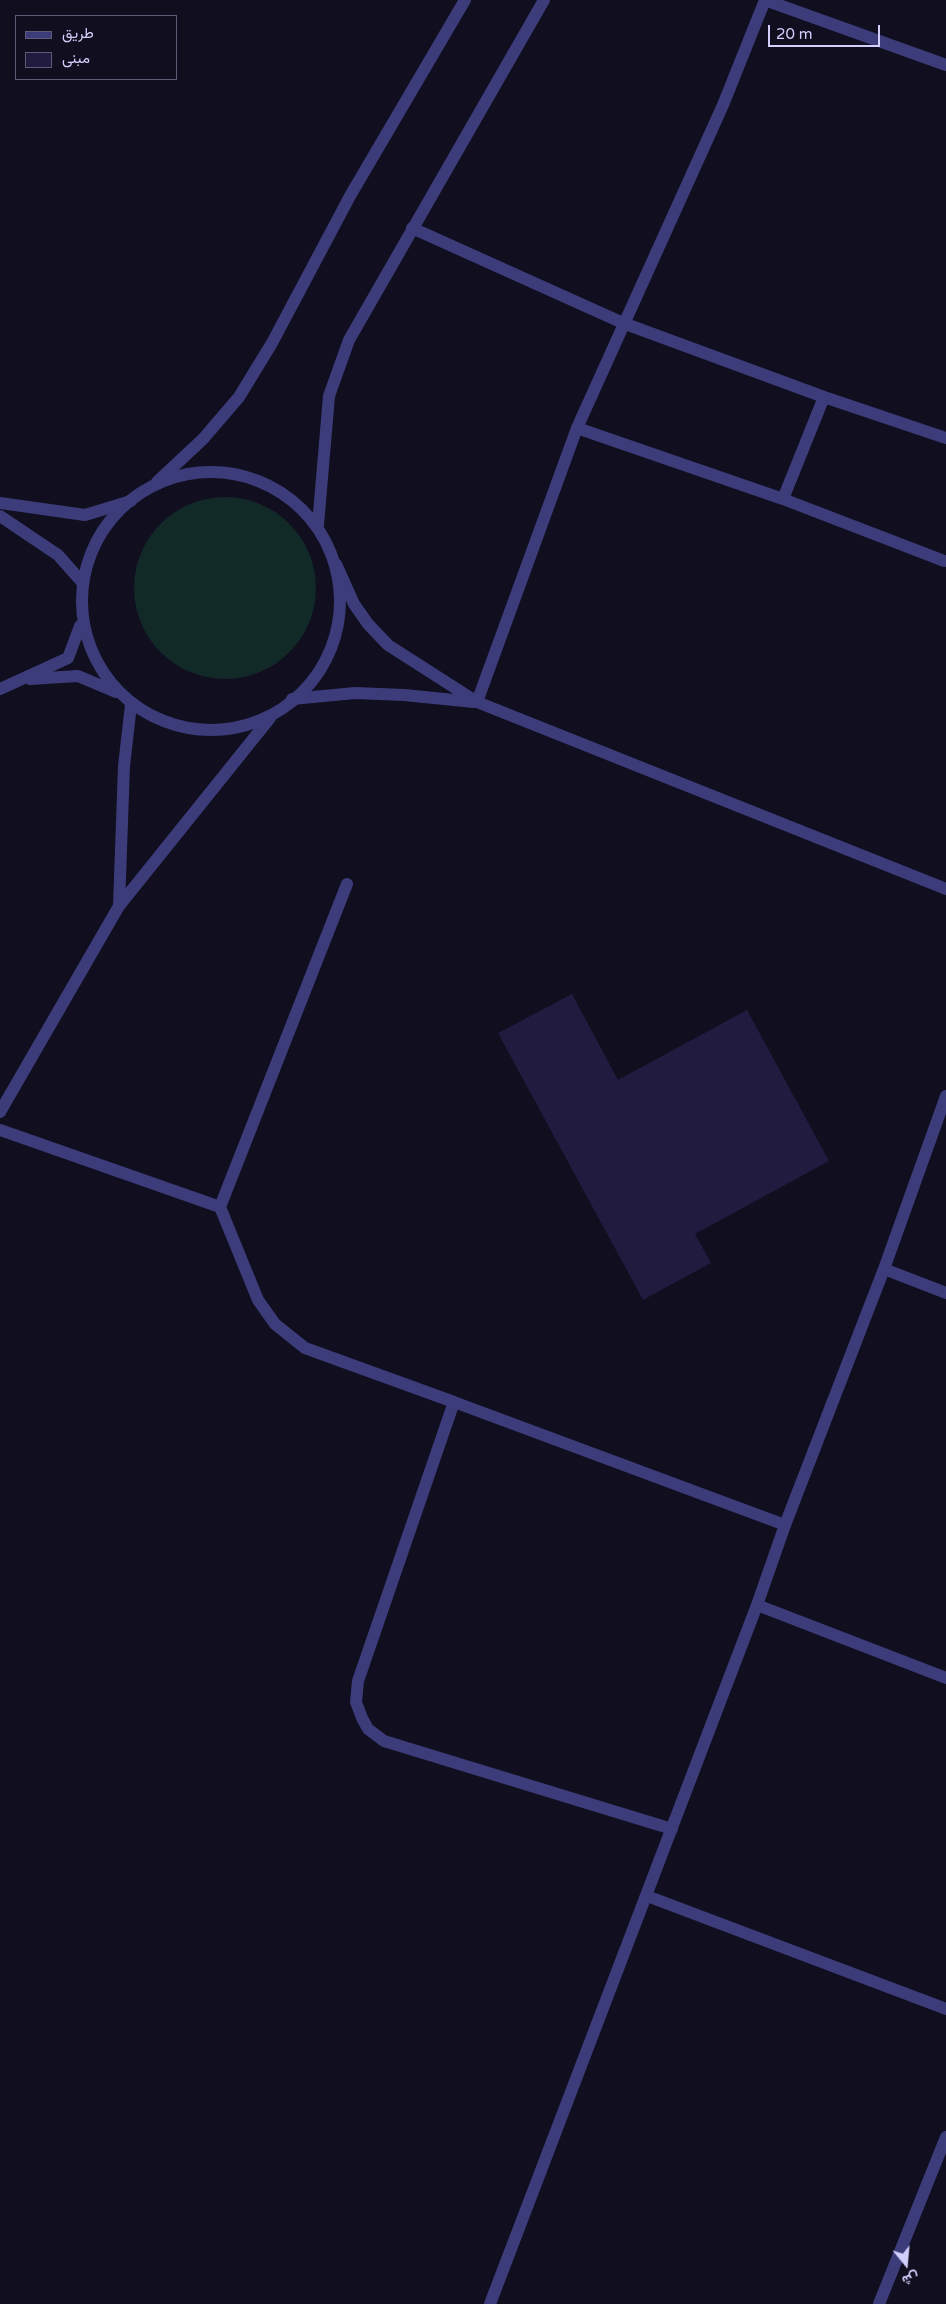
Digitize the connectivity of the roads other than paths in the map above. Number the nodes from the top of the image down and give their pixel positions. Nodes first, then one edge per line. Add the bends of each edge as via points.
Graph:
1 (465, 0) edge
2 (544, 0) edge
3 (765, 0) edge
4 (946, 65) edge
5 (412, 228) junction
6 (623, 323) junction
7 (824, 396) junction
8 (577, 428) junction
9 (946, 438) edge
10 (155, 484) junction
11 (783, 499) junction
12 (131, 501) junction
13 (0, 503) edge
14 (0, 516) edge
15 (318, 525) junction
16 (944, 561) dead end
17 (336, 564) junction
18 (82, 582) junction
19 (81, 614) junction
20 (22, 680) junction
21 (0, 689) edge
22 (120, 694) junction
23 (292, 699) junction
24 (477, 702) junction
25 (132, 705) junction
26 (270, 718) junction
27 (347, 884) dead end
28 (946, 889) edge
29 (119, 906) junction
30 (946, 1096) edge
31 (0, 1112) edge
32 (0, 1130) edge
33 (220, 1208) junction
34 (884, 1269) junction
35 (946, 1293) edge
36 (454, 1402) junction
37 (785, 1525) junction
38 (757, 1605) junction
39 (946, 1678) edge
40 (672, 1829) junction
41 (647, 1896) junction
42 (946, 2008) edge
43 (946, 2137) edge
44 (490, 2304) edge
45 (880, 2304) edge

1 - 10 street via 350,196 272,343 239,397 203,439
2 - 5 street
3 - 4 street
3 - 6 street via 723,105
5 - 6 street
5 - 15 street via 349,340 329,396
6 - 7 street
6 - 8 street
7 - 9 street
7 - 11 street
8 - 11 street
8 - 24 street
10 - 12 street
10 - 15 street via 186,474 230,472 276,487
11 - 16 street
12 - 13 street via 85,515
12 - 18 street via 122,507 96,540
14 - 18 street via 58,556
15 - 17 street
17 - 23 street via 342,602 334,646 316,679
17 - 24 street via 354,604 388,645
18 - 19 street
19 - 20 street via 79,633 68,658
19 - 22 street via 84,641
20 - 21 street
20 - 22 street via 78,676
22 - 25 street
23 - 24 street via 355,693
23 - 26 street
24 - 28 street
25 - 26 street via 166,724 218,732
25 - 29 street via 124,766
26 - 29 street
27 - 33 street
29 - 31 street
30 - 34 street
32 - 33 street
33 - 36 street via 258,1300 275,1324 305,1348
34 - 35 street
34 - 37 street
36 - 37 street
36 - 40 street via 358,1681 356,1702 362,1718 368,1729 384,1741
37 - 38 street
38 - 39 street
38 - 40 street
40 - 41 street
41 - 42 street
41 - 44 street
43 - 45 street

